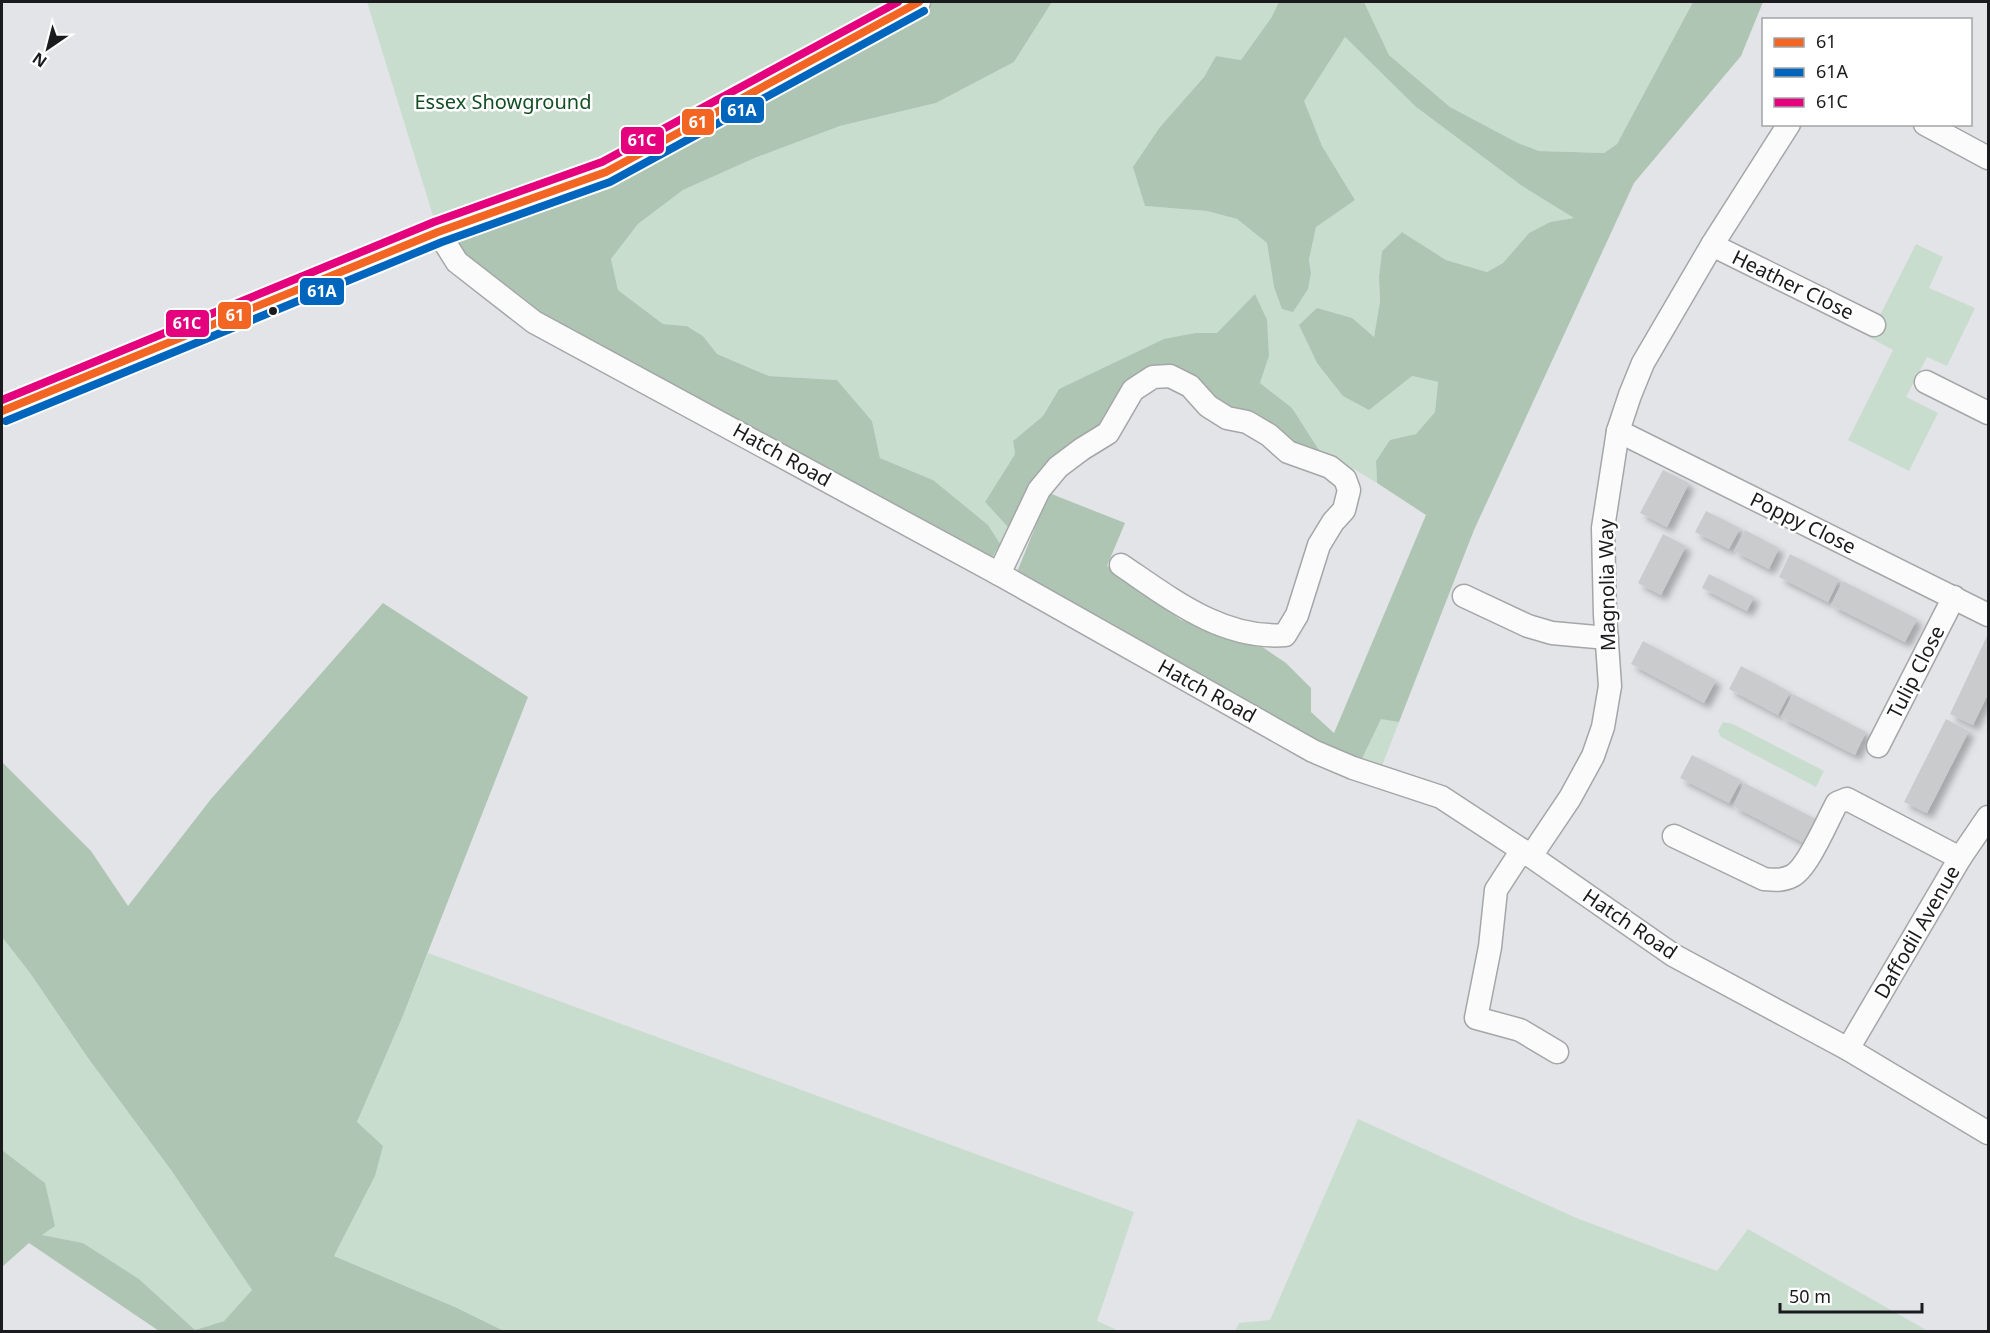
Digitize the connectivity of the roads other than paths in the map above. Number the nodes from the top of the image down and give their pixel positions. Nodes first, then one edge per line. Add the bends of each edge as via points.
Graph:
1 (919, 2) edge
2 (1788, 126) edge
3 (1929, 126) edge
4 (1989, 158) edge
5 (438, 232) junction
6 (1712, 245) junction
7 (1875, 325) dead end
8 (1926, 382) dead end
9 (2, 411) edge
10 (1989, 413) edge
11 (1618, 431) junction
12 (1121, 565) dead end
13 (999, 574) junction
14 (1464, 596) dead end
15 (1954, 597) junction
16 (1989, 615) edge
17 (1607, 638) junction
18 (1878, 746) dead end
19 (1989, 817) edge
20 (1674, 836) dead end
21 (1526, 853) junction
22 (1960, 858) junction
23 (1848, 1049) junction
24 (1557, 1052) dead end
25 (1989, 1133) edge

1 - 5 street via 606,172
2 - 6 street, Magnolia Way
3 - 4 street
5 - 9 street
5 - 13 street, Hatch Road via 457,262 534,322
6 - 7 street, Heather Close
6 - 11 street, Magnolia Way via 1643,363
8 - 10 street
11 - 15 street, Poppy Close
11 - 17 street, Magnolia Way via 1603,528
12 - 13 street via 1218,625 1267,636 1285,634 1297,615 1319,545 1344,510 1349,490 1345,479 1330,467 1288,452 1247,422 1227,418 1208,406 1190,386 1170,376 1153,377 1133,390 1108,433 1058,468 1039,490
13 - 21 street, Hatch Road via 1313,751 1441,797
14 - 17 street via 1528,626 1552,633
15 - 16 street, Poppy Close
15 - 18 street, Tulip Close
17 - 21 street, Magnolia Way via 1610,695 1593,756 1570,798
19 - 22 street, Daffodil Avenue
20 - 22 street via 1764,879 1779,880 1794,875 1805,864 1837,803 1847,799
21 - 23 street, Hatch Road via 1673,955
21 - 24 street, Magnolia Way via 1496,890 1490,947 1466,1018 1520,1030
22 - 23 street, Daffodil Avenue
23 - 25 street, Hatch Road

